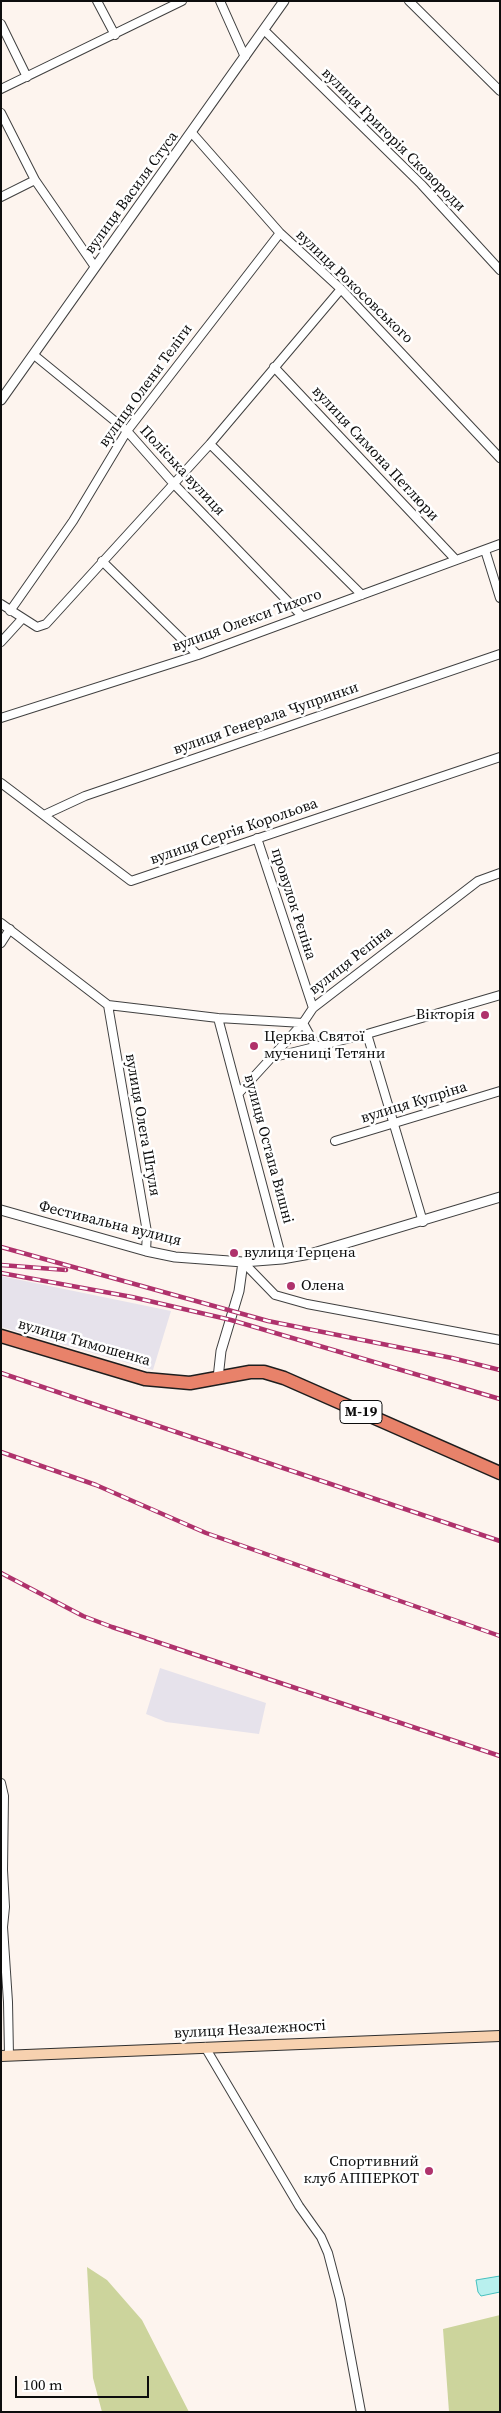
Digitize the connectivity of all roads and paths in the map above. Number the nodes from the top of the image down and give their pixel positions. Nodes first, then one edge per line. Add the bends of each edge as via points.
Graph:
1 (97, 1) edge
2 (182, 1) edge
3 (220, 1) edge
4 (284, 1) edge
5 (409, 1) edge
6 (1, 24) edge
7 (264, 30) junction
8 (114, 35) junction
9 (244, 57) junction
10 (27, 77) junction
11 (1, 89) edge
12 (500, 91) edge
13 (1, 112) edge
14 (192, 133) junction
15 (34, 180) junction
16 (1, 197) edge
17 (280, 233) junction
18 (96, 266) junction
19 (500, 270) edge
20 (341, 289) junction
21 (34, 355) junction
22 (274, 367) junction
23 (1, 400) edge
24 (127, 431) junction
25 (210, 444) junction
26 (500, 458) edge
27 (173, 483) junction
28 (500, 544) edge
29 (485, 550) junction
30 (456, 560) junction
31 (102, 561) junction
32 (362, 595) junction
33 (500, 598) edge
34 (1, 604) edge
35 (10, 611) junction
36 (302, 616) junction
37 (22, 619) junction
38 (1, 642) edge
39 (500, 654) edge
40 (198, 655) junction
41 (1, 718) edge
42 (500, 757) edge
43 (1, 783) edge
44 (44, 815) junction
45 (257, 838) junction
46 (500, 873) edge
47 (1, 923) edge
48 (10, 929) junction
49 (1, 943) edge
50 (500, 995) edge
51 (108, 1005) junction
52 (313, 1008) junction
53 (218, 1018) junction
54 (303, 1023) junction
55 (367, 1034) junction
56 (316, 1047) junction
57 (274, 1057) junction
58 (500, 1091) edge
59 (239, 1093) junction
60 (393, 1125) junction
61 (335, 1141) dead end
62 (500, 1197) edge
63 (1, 1210) edge
64 (423, 1222) junction
65 (146, 1251) junction
66 (282, 1259) junction
67 (243, 1262) junction
68 (1, 1336) edge
69 (500, 1340) edge
70 (218, 1378) junction
71 (500, 1473) edge
72 (1, 1783) edge
73 (500, 2036) edge
74 (204, 2047) junction
75 (5, 2056) edge
76 (361, 2412) edge

1 - 8 street
2 - 8 street
3 - 9 street
4 - 7 street, вулиця Василя Стуса
5 - 12 street
6 - 10 street
7 - 9 street, вулиця Василя Стуса
7 - 19 street, вулиця Григорія Сковороди via 420,184
8 - 10 street
9 - 14 street, вулиця Василя Стуса
10 - 11 street
13 - 15 street
14 - 17 street, вулиця Рокосовського
14 - 18 street, вулиця Василя Стуса
15 - 16 street
15 - 18 street
17 - 20 street, вулиця Рокосовського
17 - 24 street, вулиця Олени Теліги
18 - 21 street, вулиця Василя Стуса
20 - 22 street
20 - 26 street, вулиця Рокосовського
21 - 23 street, вулиця Василя Стуса
21 - 24 street, Поліська вулиця
22 - 25 street
22 - 30 street, вулиця Симона Петлюри
24 - 27 street, Поліська вулиця
24 - 35 street, вулиця Олени Теліги via 73,521
25 - 27 street
25 - 32 street
27 - 31 street
27 - 36 street, Поліська вулиця
28 - 29 street, вулиця Олекси Тихого
29 - 30 street, вулиця Олекси Тихого
29 - 33 street
30 - 32 street, вулиця Олекси Тихого
31 - 37 street via 46,624 36,628
31 - 40 street
32 - 36 street, вулиця Олекси Тихого
34 - 35 street
35 - 37 street
36 - 40 street, вулиця Олекси Тихого
37 - 38 street
39 - 44 street, вулиця Генерала Чупринки via 85,796
40 - 41 street, вулиця Олекси Тихого
42 - 45 street, вулиця Сергія Корольова
43 - 44 street, вулиця Сергія Корольова
44 - 45 street, вулиця Сергія Корольова via 131,882
45 - 52 street, провулок Рєпіна
46 - 52 street, вулиця Рєпіна via 478,881
47 - 48 street
48 - 49 street
48 - 51 street
50 - 55 street
51 - 53 street
51 - 65 street, вулиця Олега Штуля via 147,1232
52 - 54 street, вулиця Рєпіна
53 - 54 street
53 - 59 street, вулиця Остапа Вишні
54 - 56 street
54 - 57 street, вулиця Рєпіна
55 - 56 street
55 - 60 street
56 - 57 street
57 - 59 street, вулиця Рєпіна
58 - 60 street, вулиця Купріна
59 - 66 street, вулиця Остапа Вишні
60 - 61 street, вулиця Купріна
60 - 64 street
62 - 64 street, Фестивальна вулиця
63 - 65 street, Фестивальна вулиця
64 - 66 street, Фестивальна вулиця via 338,1247
65 - 67 street, Фестивальна вулиця
66 - 67 street, Фестивальна вулиця
67 - 69 street via 275,1295 307,1304
67 - 70 street via 239,1291 220,1356
68 - 70 highway, вулиця Тимошенка / М-19 via 145,1379 190,1382
70 - 71 highway, М-19 via 250,1372 284,1378
72 - 75 street via 4,1796 5,1907 2,1927 8,2002
73 - 74 main road, вулиця Незалежності
74 - 75 main road, вулиця Незалежності
74 - 76 street via 328,2253

